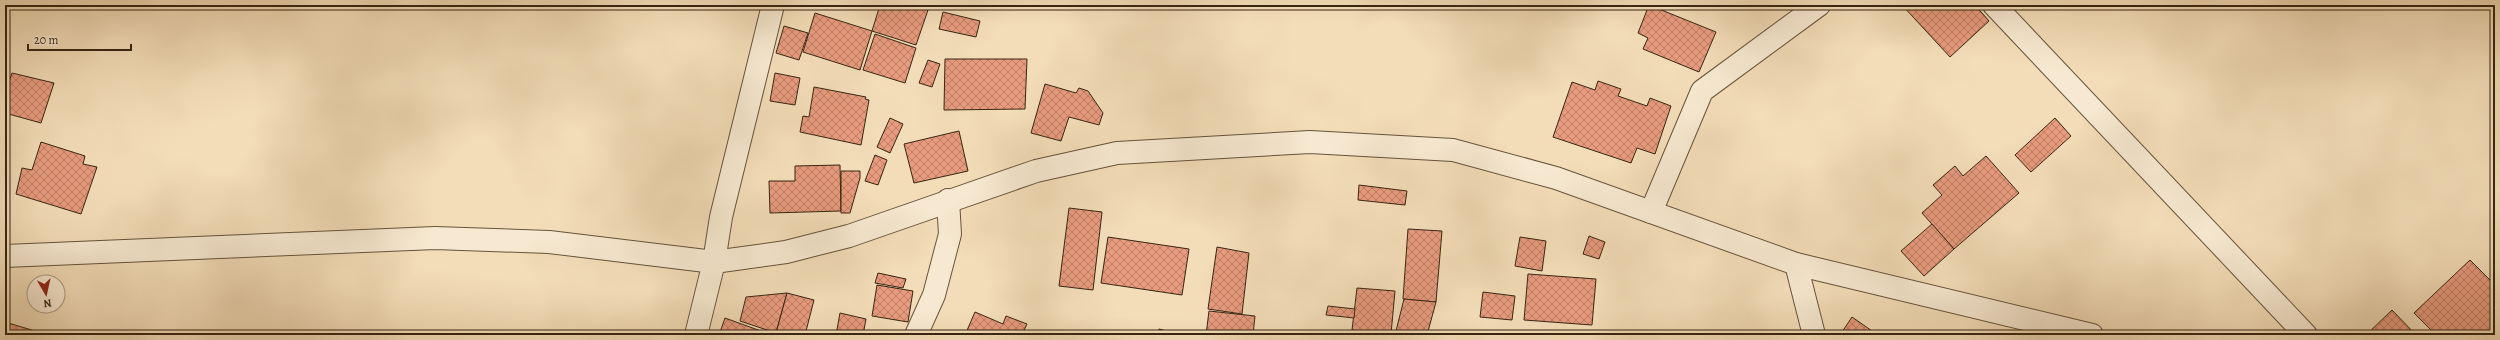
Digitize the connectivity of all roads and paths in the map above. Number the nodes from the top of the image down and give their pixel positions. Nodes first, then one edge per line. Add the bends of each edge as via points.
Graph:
1 (772, 5) edge
2 (1819, 5) edge
3 (1994, 5) edge
4 (948, 200) junction
5 (1651, 212) junction
6 (5, 256) edge
7 (714, 262) junction
8 (1796, 264) junction
9 (696, 335) edge
10 (916, 335) edge
11 (1814, 335) edge
12 (2092, 335) edge
13 (2306, 335) edge

1 - 7 street via 721,217
2 - 5 street via 1702,91
3 - 13 street
4 - 5 street via 1036,171 1118,153 1310,142 1452,150 1556,178
4 - 7 street via 849,236 786,252
4 - 10 street via 950,234 934,294
5 - 8 street
6 - 7 street via 435,238 549,242
7 - 9 street
8 - 11 street
8 - 12 street

